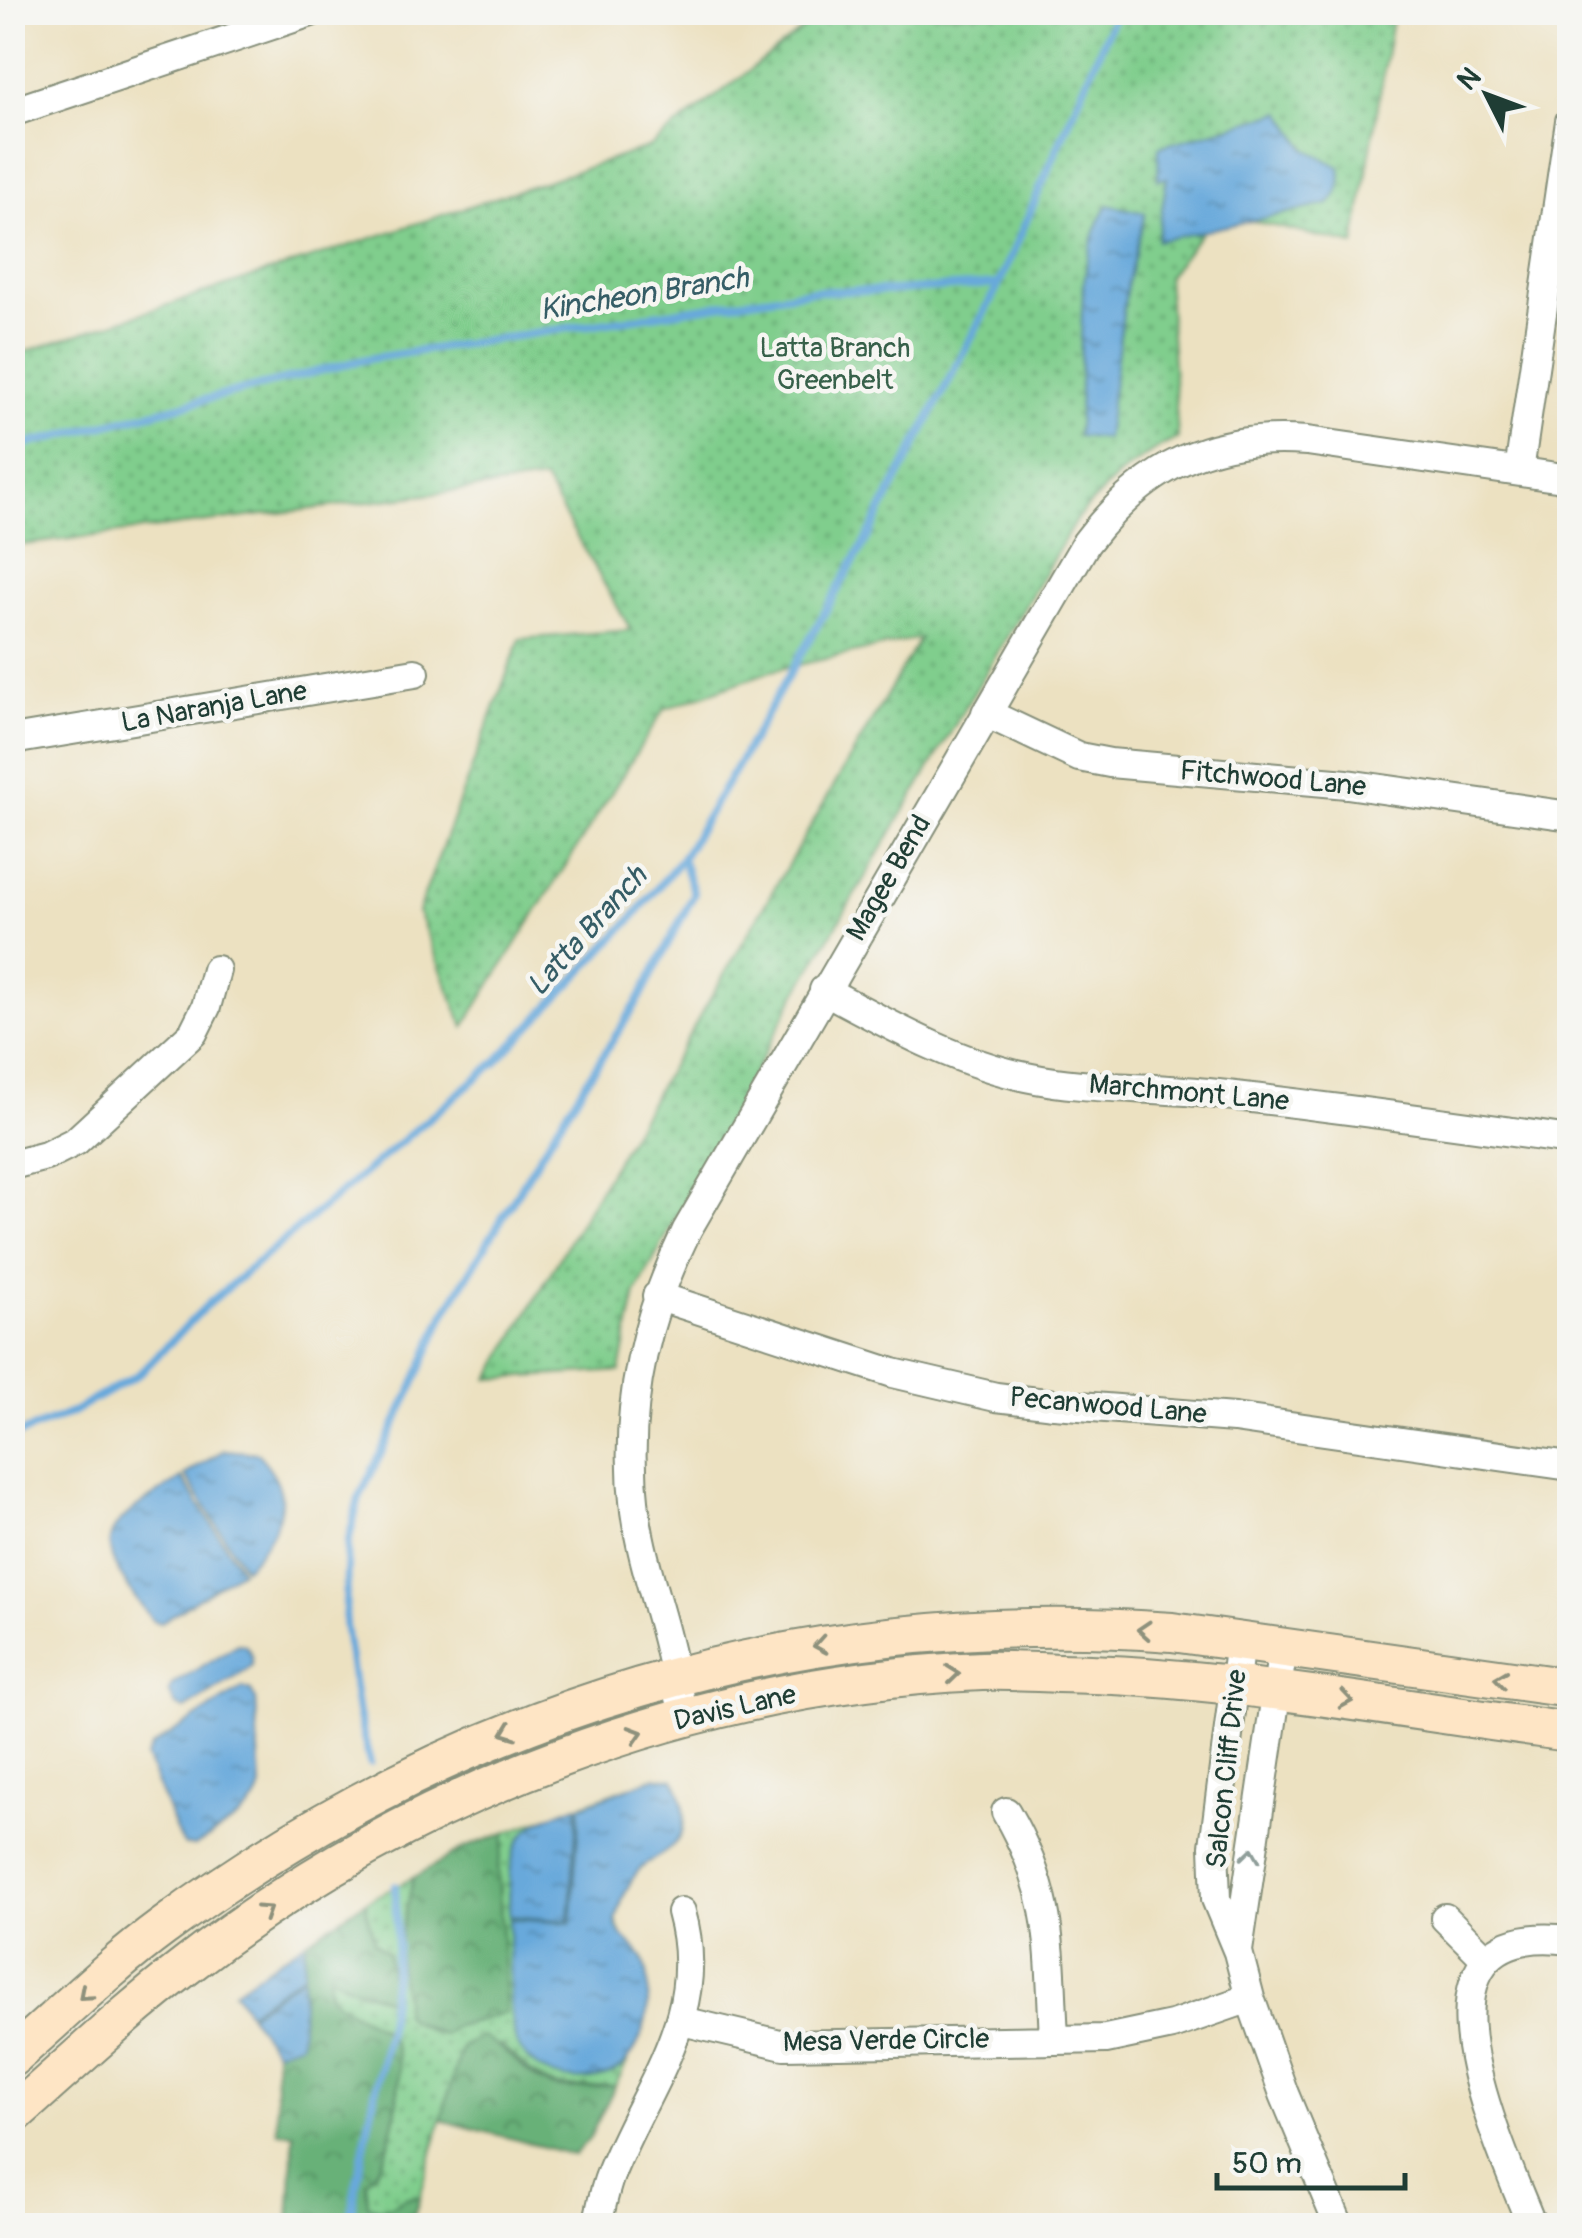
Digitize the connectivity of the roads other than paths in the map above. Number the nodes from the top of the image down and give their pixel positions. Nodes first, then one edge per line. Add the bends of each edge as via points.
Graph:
1 (312, 12) edge
2 (12, 112) edge
3 (1570, 122) edge
4 (1518, 471) junction
5 (1570, 479) edge
6 (415, 673) dead end
7 (986, 713) junction
8 (12, 740) edge
9 (1570, 816) edge
10 (216, 970) dead end
11 (824, 990) junction
12 (1570, 1140) edge
13 (12, 1165) edge
14 (657, 1296) junction
15 (1570, 1466) edge
16 (1240, 1641) junction
17 (1283, 1648) junction
18 (675, 1678) junction
19 (1234, 1684) junction
20 (1276, 1688) junction
21 (1570, 1688) edge
22 (685, 1718) junction
23 (1570, 1732) edge
24 (1006, 1812) dead end
25 (681, 1912) dead end
26 (1445, 1918) dead end
27 (1570, 1940) edge
28 (1238, 1952) junction
29 (1485, 1958) junction
30 (1250, 1998) junction
31 (682, 2020) junction
32 (1054, 2038) junction
33 (12, 2057) edge
34 (12, 2116) edge
35 (597, 2226) edge
36 (1339, 2226) edge
37 (1532, 2226) edge

1 - 2 street
3 - 4 street
4 - 5 street, Magee Bend
4 - 7 street, Magee Bend via 1276,438 1210,448 1175,462 1122,501 1086,544
6 - 8 street, La Naranja Lane
7 - 9 street, Fitchwood Lane via 1110,764 1347,784
7 - 11 street, Magee Bend
10 - 13 street via 193,1034 92,1129 46,1156
11 - 12 street, Marchmont Lane via 964,1058 1026,1077 1288,1101
11 - 14 street, Magee Bend via 687,1230
14 - 15 street, Pecanwood Lane via 861,1364 979,1394 1234,1418
14 - 18 street, Magee Bend via 636,1388 632,1472
16 - 17 main road, Davis Lane
16 -> 18 main road, Davis Lane via 1127,1628 950,1630 848,1640
16 - 19 street, Salcon Cliff Drive
17 - 20 street, Salcon Cliff Drive
21 -> 17 main road, Davis Lane
18 - 22 street, Magee Bend
18 -> 33 main road, Davis Lane via 574,1706 476,1744 321,1822 158,1930
19 - 20 main road, Davis Lane
22 -> 19 main road, Davis Lane via 844,1685 982,1671
19 - 28 street, Salcon Cliff Drive via 1214,1875
20 -> 23 main road, Davis Lane
28 -> 20 street, Salcon Cliff Drive
34 -> 22 main road, Davis Lane via 185,1967 365,1847 526,1770
24 - 32 street via 1035,1867 1046,1910
25 - 31 street via 689,1960
26 - 29 street
27 - 29 street via 1510,1941
28 - 30 street, Salcon Cliff Drive
29 - 37 street via 1469,2000 1475,2070
30 - 32 street, Mesa Verde Circle via 1122,2037
30 - 36 street, Salcon Cliff Drive
31 - 32 street, Mesa Verde Circle via 784,2046
31 - 35 street via 610,2176

